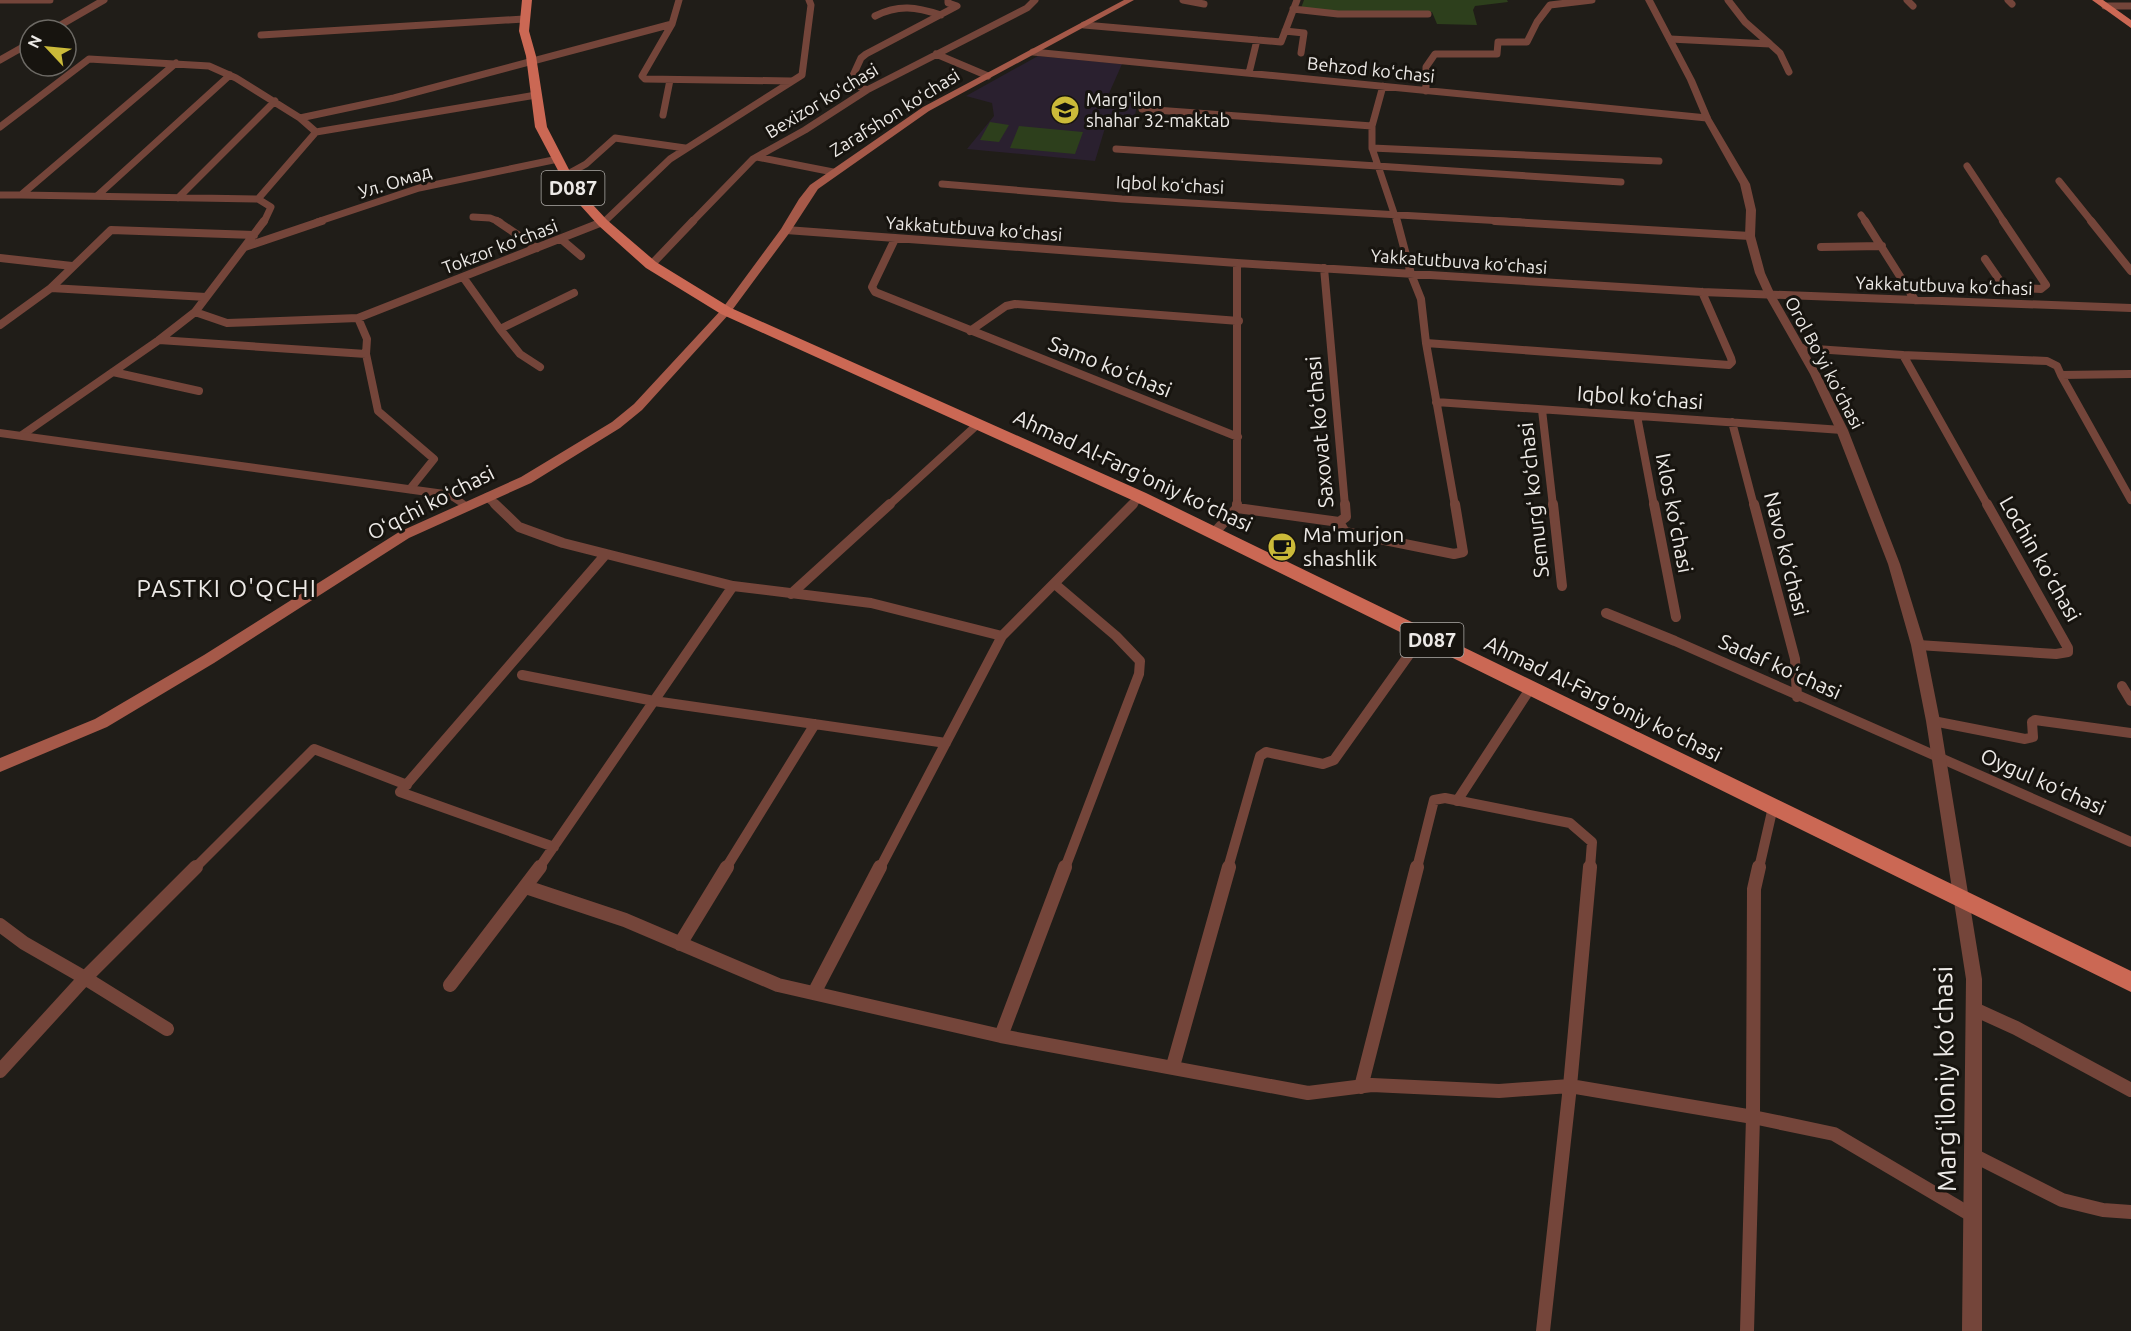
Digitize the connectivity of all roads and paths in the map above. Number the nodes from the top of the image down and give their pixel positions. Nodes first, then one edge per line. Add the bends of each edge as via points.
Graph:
1 (0, 0) edge
2 (50, 0) edge
3 (104, 0) edge
4 (527, 0) edge
5 (679, 0) edge
6 (809, 0) edge
7 (948, 0) edge
8 (1035, 0) edge
9 (1130, 0) edge
10 (1183, 0) edge
11 (1297, 0) edge
12 (1592, 0) edge
13 (1649, 0) edge
14 (1728, 0) edge
15 (1907, 0) edge
16 (2101, 3) edge
17 (1204, 4) dead end
18 (1913, 6) dead end
19 (2131, 6) edge
20 (1293, 9) junction
21 (1428, 14) dead end
22 (941, 15) junction
23 (874, 16) dead end
24 (73, 18) edge
25 (524, 19) junction
26 (672, 24) junction
27 (1084, 25) junction
28 (2131, 25) edge
29 (1285, 31) junction
30 (261, 35) dead end
31 (1670, 39) junction
32 (1257, 40) junction
33 (1770, 44) junction
34 (18, 50) edge
35 (1033, 52) junction
36 (1300, 53) dead end
37 (936, 54) junction
38 (0, 60) edge
39 (531, 60) junction
40 (176, 63) junction
41 (1789, 72) dead end
42 (1249, 73) junction
43 (230, 75) junction
44 (988, 76) junction
45 (670, 80) junction
46 (791, 81) junction
47 (1383, 86) junction
48 (867, 90) junction
49 (1426, 91) junction
50 (536, 95) junction
51 (275, 101) junction
52 (1142, 109) dead end
53 (663, 115) dead end
54 (1707, 117) junction
55 (300, 118) junction
56 (1372, 126) junction
57 (0, 127) edge
58 (316, 132) junction
59 (685, 148) junction
60 (1372, 148) junction
61 (1116, 149) dead end
62 (757, 157) junction
63 (558, 159) junction
64 (1659, 161) dead end
65 (1966, 166) dead end
66 (1379, 168) junction
67 (833, 172) junction
68 (567, 176) junction
69 (2059, 181) dead end
70 (1621, 182) dead end
71 (942, 184) dead end
72 (0, 195) edge
73 (21, 195) junction
74 (97, 196) junction
75 (178, 198) junction
76 (258, 199) junction
77 (1395, 215) junction
78 (1861, 215) dead end
79 (473, 218) dead end
80 (603, 223) junction
81 (786, 230) junction
82 (254, 235) junction
83 (1750, 236) junction
84 (561, 239) junction
85 (895, 239) junction
86 (1821, 246) dead end
87 (1882, 246) junction
88 (245, 247) junction
89 (537, 248) junction
90 (581, 256) dead end
91 (0, 258) edge
92 (1985, 259) dead end
93 (1237, 263) junction
94 (651, 265) junction
95 (72, 266) junction
96 (1324, 268) junction
97 (2131, 271) edge
98 (1411, 274) junction
99 (463, 277) junction
100 (2004, 287) junction
101 (51, 288) junction
102 (1702, 292) junction
103 (574, 293) dead end
104 (1770, 295) junction
105 (206, 297) junction
106 (1916, 300) junction
107 (2016, 304) junction
108 (2131, 308) edge
109 (726, 311) junction
110 (195, 312) junction
111 (358, 318) junction
112 (1239, 321) junction
113 (0, 325) edge
114 (500, 329) junction
115 (970, 331) junction
116 (159, 340) junction
117 (1426, 343) junction
118 (1801, 348) junction
119 (366, 354) junction
120 (1903, 354) junction
121 (540, 367) dead end
122 (113, 372) junction
123 (2131, 374) edge
124 (2061, 375) junction
125 (199, 391) dead end
126 (1436, 402) junction
127 (1542, 410) junction
128 (1637, 416) junction
129 (1732, 422) junction
130 (978, 424) junction
131 (1842, 430) junction
132 (0, 433) edge
133 (22, 435) junction
134 (1238, 437) junction
135 (410, 489) junction
136 (487, 497) junction
137 (1140, 498) junction
138 (2131, 500) edge
139 (466, 506) junction
140 (1237, 508) junction
141 (1339, 522) junction
142 (1214, 533) junction
143 (606, 554) junction
144 (1056, 585) junction
145 (733, 586) junction
146 (1562, 586) dead end
147 (791, 594) junction
148 (1605, 613) dead end
149 (1676, 617) dead end
150 (1423, 635) junction
151 (1002, 636) junction
152 (1918, 645) junction
153 (522, 675) dead end
154 (2122, 686) dead end
155 (1530, 689) junction
156 (1797, 697) junction
157 (654, 701) junction
158 (2131, 701) edge
159 (1933, 721) junction
160 (815, 724) junction
161 (2131, 733) edge
162 (946, 743) junction
163 (1938, 757) junction
164 (0, 765) edge
165 (406, 785) junction
166 (1457, 801) junction
167 (1773, 807) junction
168 (2131, 842) edge
169 (554, 847) junction
170 (526, 887) junction
171 (1959, 896) junction
172 (0, 925) edge
173 (680, 944) junction
174 (85, 978) junction
175 (2131, 982) edge
176 (450, 985) dead end
177 (814, 993) junction
178 (1974, 1009) junction
179 (167, 1029) dead end
180 (1001, 1036) junction
181 (1173, 1066) junction
182 (0, 1071) edge
183 (1570, 1086) junction
184 (1361, 1087) junction
185 (2131, 1090) edge
186 (1754, 1117) junction
187 (1973, 1155) junction
188 (2131, 1212) edge
189 (1972, 1216) junction
190 (1543, 1331) edge
191 (1747, 1331) edge
192 (1972, 1331) edge

1 - 2 street
3 - 24 street
4 - 25 main road, D087
5 - 26 street
6 - 46 street, Tokzor koʻchasi via 804,73
7 - 22 street via 957,6
8 - 37 street, Bexizor koʻchasi via 1027,8
9 - 27 main road, Zarafshon koʻchasi
10 - 17 street
11 - 20 street
12 - 49 street via 1551,5 1527,42 1498,42 1497,54 1435,54 1426,67
13 - 31 street, Orol Boʻyi koʻchasi
14 - 33 street
15 - 18 street
16 - 19 street
16 - 28 main road
20 - 21 street via 1338,14
20 - 29 street
22 - 23 street via 904,6
22 - 48 street via 861,58 850,82
25 - 30 street
25 - 39 main road, D087
26 - 39 street
26 - 45 street via 642,76
27 - 32 street
27 - 35 main road, Zarafshon koʻchasi
29 - 32 street via 1281,42
29 - 36 street via 1304,33
31 - 33 street
31 - 54 street, Orol Boʻyi koʻchasi
32 - 42 street
33 - 41 street via 1780,53
34 - 38 street
35 - 42 street, Behzod koʻchasi
35 - 44 main road, Zarafshon koʻchasi
37 - 44 street
37 - 48 street, Bexizor koʻchasi
39 - 50 main road, D087
39 - 55 street via 418,93
40 - 43 street via 209,66
40 - 57 street via 88,59
40 - 73 street
42 - 47 street, Behzod koʻchasi
43 - 51 street
43 - 74 street
44 - 67 main road, Zarafshon koʻchasi via 926,110
45 - 46 street
45 - 53 street
46 - 59 street, Tokzor koʻchasi
47 - 49 street, Behzod koʻchasi
47 - 56 street
48 - 62 street, Bexizor koʻchasi
49 - 54 street, Behzod koʻchasi
50 - 58 street
50 - 63 main road, D087 via 541,127
51 - 55 street
51 - 75 street
52 - 56 street
54 - 83 street, Orol Boʻyi koʻchasi via 1745,184 1751,210
55 - 58 street
56 - 60 street
58 - 76 street
59 - 68 street via 615,138
59 - 80 street, Tokzor koʻchasi
60 - 64 street
60 - 66 street
61 - 66 street, Iqbol koʻchasi
62 - 67 street
62 - 94 street, Bexizor koʻchasi via 742,168
63 - 68 main road, D087
63 - 88 street, Ул. Омад via 419,188
65 - 100 street via 2046,285
66 - 70 street, Iqbol koʻchasi
66 - 77 street
67 - 81 main road, Zarafshon koʻchasi via 804,199
68 - 80 main road, D087 via 575,192
69 - 97 street
71 - 77 street, Iqbol koʻchasi
72 - 73 street
73 - 74 street
74 - 75 street
75 - 76 street
76 - 82 street via 271,207
77 - 83 street, Iqbol koʻchasi
77 - 98 street
78 - 87 street
79 - 89 street via 484,216 511,228
80 - 84 street, Tokzor koʻchasi
80 - 94 main road, D087
81 - 85 street, Yakkatutbuva koʻchasi
81 - 109 main road, Zarafshon koʻchasi
82 - 88 street
82 - 95 street via 111,230
83 - 104 street, Orol Boʻyi koʻchasi
84 - 89 street, Tokzor koʻchasi
84 - 90 street
85 - 93 street, Yakkatutbuva koʻchasi
85 - 115 street, Samo koʻchasi via 872,290
86 - 87 street
87 - 106 street
88 - 105 street
89 - 99 street, Tokzor koʻchasi
91 - 95 street
92 - 100 street
93 - 96 street, Yakkatutbuva koʻchasi
93 - 112 street
94 - 109 main road, D087
95 - 101 street
96 - 98 street, Yakkatutbuva koʻchasi
96 - 141 street, Saxovat koʻchasi via 1346,518
98 - 102 street, Yakkatutbuva koʻchasi
98 - 117 street via 1421,298
99 - 111 street, Tokzor koʻchasi
99 - 114 street
100 - 107 street
101 - 105 street
101 - 113 street
102 - 104 street, Yakkatutbuva koʻchasi
102 - 117 street, Iqbol koʻchasi via 1731,358 1729,365
103 - 114 street
104 - 106 street, Yakkatutbuva koʻchasi
104 - 118 street, Orol Boʻyi koʻchasi
105 - 110 street
106 - 107 street, Yakkatutbuva koʻchasi
107 - 108 street, Yakkatutbuva koʻchasi
109 - 130 main road, Ahmad Al-Fargʻoniy koʻchasi / D087
109 - 136 main road, Oʻqchi koʻchasi via 616,425 526,480
110 - 111 street, Tokzor koʻchasi via 227,323
110 - 116 street
111 - 119 street via 367,339
112 - 115 street, Samo koʻchasi via 1015,304
112 - 134 street
114 - 121 street via 520,354
115 - 134 street, Samo koʻchasi
116 - 119 street
116 - 122 street
117 - 126 street
118 - 120 street
118 - 131 street, Orol Boʻyi koʻchasi
119 - 135 street via 378,411 434,459
120 - 124 street via 2047,361 2057,366
120 - 152 street, Lochin koʻchasi via 2068,648 2067,652 2056,654
122 - 125 street
122 - 133 street
123 - 124 street
124 - 138 street
126 - 127 street, Iqbol koʻchasi
126 - 141 street via 1463,552 1455,554 1345,532
127 - 128 street, Iqbol koʻchasi
127 - 146 street, Semurgʻ koʻchasi
128 - 129 street, Iqbol koʻchasi
128 - 149 street, Ixlos koʻchasi
129 - 131 street, Iqbol koʻchasi
129 - 156 street, Navo koʻchasi via 1795,659
130 - 137 main road, Ahmad Al-Fargʻoniy koʻchasi / D087
130 - 147 street
131 - 152 street, Orol Boʻyi koʻchasi via 1894,564
132 - 133 street
133 - 135 street
134 - 140 street
135 - 139 street via 452,495
136 - 139 main road, Oʻqchi koʻchasi
136 - 143 street via 519,526
137 - 142 main road, Ahmad Al-Fargʻoniy koʻchasi / D087
137 - 144 street
139 - 164 main road, Oʻqchi koʻchasi via 404,535 101,723
140 - 141 street, Saxovat koʻchasi
140 - 142 street
142 - 150 main road, Ahmad Al-Fargʻoniy koʻchasi / D087
143 - 145 street
143 - 165 street
144 - 151 street
144 - 180 street via 1140,661 1139,674
145 - 147 street
145 - 157 street
147 - 151 street via 871,603
148 - 156 street, Sadaf koʻchasi
150 - 155 main road, Ahmad Al-Fargʻoniy koʻchasi / D087
150 - 181 street via 1329,763 1266,752 1260,756
151 - 162 street
152 - 159 street, Orol Boʻyi koʻchasi
153 - 157 street
154 - 158 street
155 - 166 street
155 - 167 main road, Ahmad Al-Fargʻoniy koʻchasi / D087
156 - 163 street, Sadaf koʻchasi
157 - 160 street
157 - 169 street
159 - 161 street via 2025,739 2034,735 2035,720
159 - 163 street, Orol Boʻyi koʻchasi
160 - 162 street
160 - 173 street
162 - 177 street
163 - 168 street, Oygul koʻchasi
163 - 171 street, Margʻiloniy koʻchasi
165 - 169 street via 400,792
165 - 174 street via 314,750
166 - 183 street via 1570,824 1592,842
166 - 184 street via 1434,800
167 - 171 main road, Ahmad Al-Fargʻoniy koʻchasi / D087
167 - 186 street via 1754,889
169 - 170 street
170 - 173 street via 625,920
170 - 176 street
171 - 175 main road, Ahmad Al-Fargʻoniy koʻchasi / D087
171 - 178 street, Margʻiloniy koʻchasi via 1974,980
172 - 174 street
173 - 177 street via 778,985
174 - 179 street
174 - 182 street
177 - 180 street
178 - 185 street
178 - 187 street, Margʻiloniy koʻchasi
180 - 181 street
181 - 184 street via 1308,1093
183 - 184 street via 1499,1091
183 - 186 street
183 - 190 street
186 - 189 street via 1834,1134
186 - 191 street
187 - 188 street via 2062,1200
187 - 189 street, Margʻiloniy koʻchasi
189 - 192 street, Margʻiloniy koʻchasi

